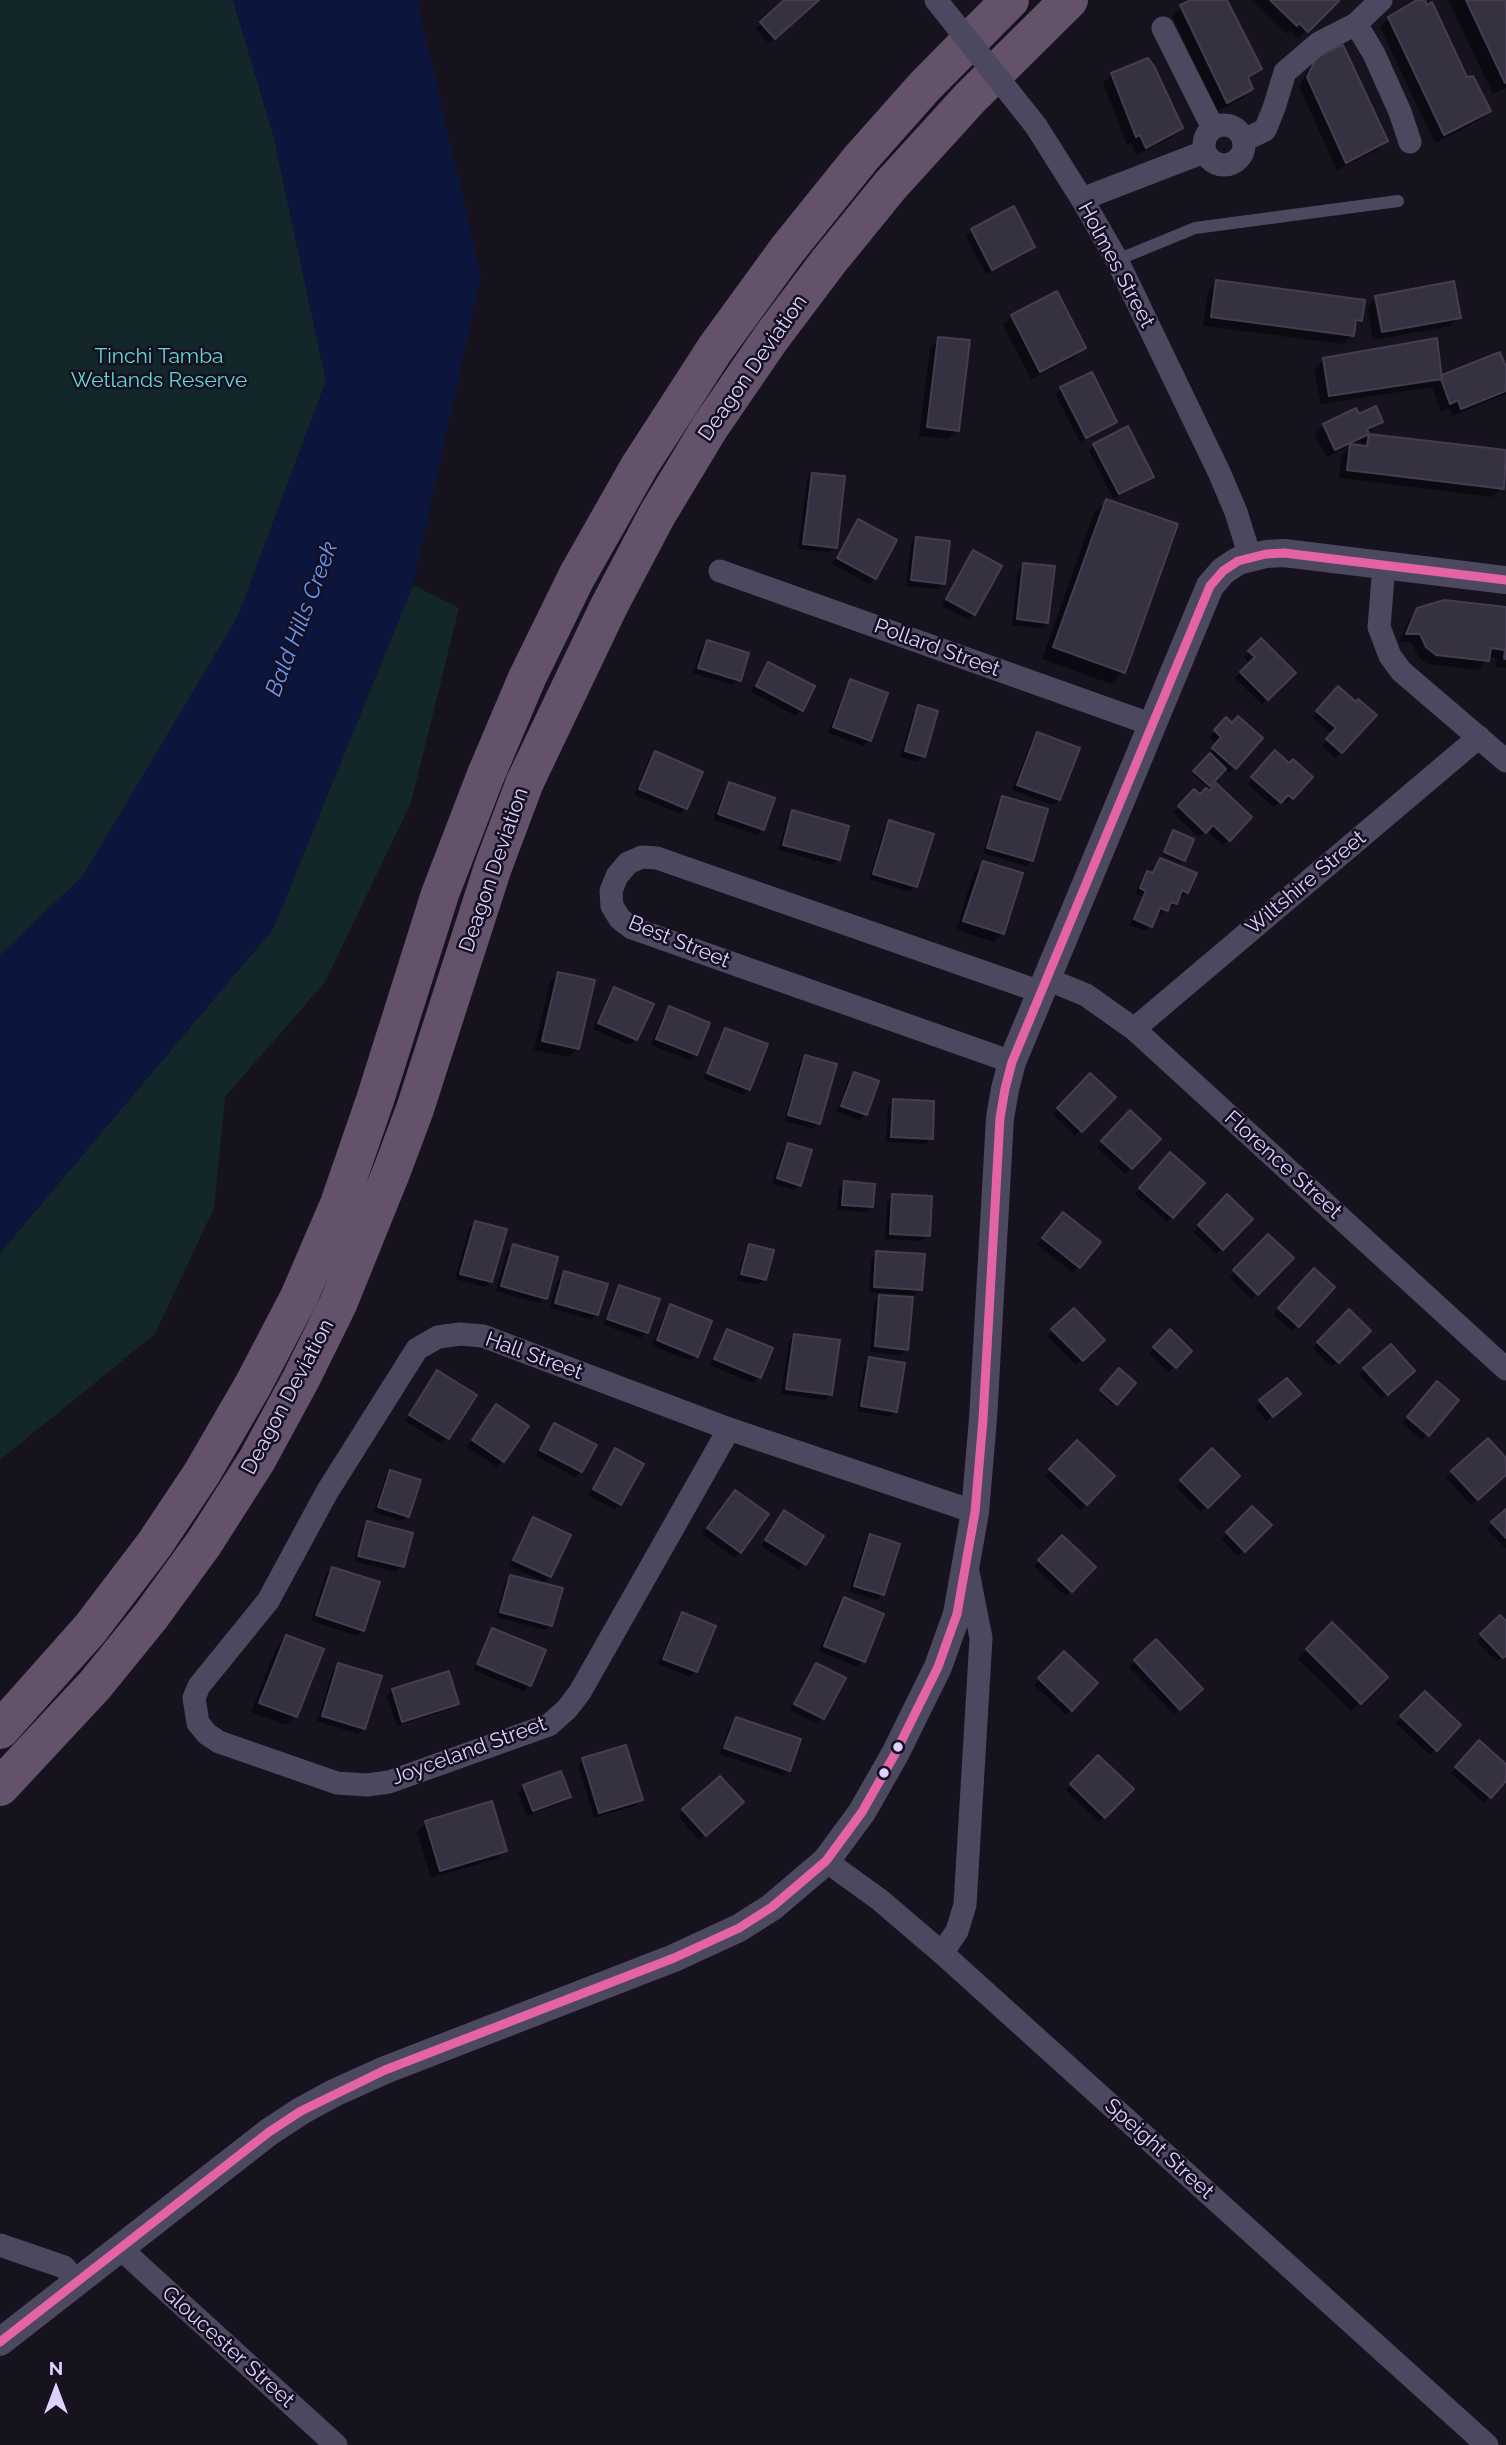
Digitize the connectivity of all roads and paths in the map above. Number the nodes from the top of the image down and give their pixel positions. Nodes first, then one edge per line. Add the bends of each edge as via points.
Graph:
1 (936, 0) edge
2 (1010, 0) edge
3 (1069, 0) edge
4 (1374, 2) edge
5 (1356, 23) junction
6 (1163, 28) dead end
7 (1213, 128) junction
8 (1244, 140) junction
9 (1410, 142) dead end
10 (1204, 152) junction
11 (1082, 200) junction
12 (1398, 201) dead end
13 (1116, 260) junction
14 (1250, 557) junction
15 (1384, 565) junction
16 (720, 572) dead end
17 (1506, 580) edge
18 (1153, 725) junction
19 (1479, 737) junction
20 (1506, 761) edge
21 (1044, 986) junction
22 (1134, 1029) junction
23 (1012, 1062) junction
24 (1506, 1369) edge
25 (729, 1429) junction
26 (975, 1512) junction
27 (965, 1562) junction
28 (195, 1710) joint
29 (0, 1730) edge
30 (0, 1787) edge
31 (826, 1861) junction
32 (942, 1953) junction
33 (0, 2245) edge
34 (121, 2249) junction
35 (76, 2281) junction
36 (0, 2342) edge
37 (336, 2445) edge
38 (1487, 2445) edge

1 - 11 street, Holmes Street, bridge via 1036,127
2 - 29 highway, Deagon Deviation via 925,86 787,250 715,349 640,465 577,576 485,777 440,894 339,1204 299,1297 202,1473 154,1545 90,1629
3 - 30 highway, Deagon Deviation via 890,186 771,338 710,427 609,606 524,782 405,1135 365,1241 301,1379 204,1543 151,1616 95,1685
4 - 5 street
5 - 8 street via 1319,43 1285,72 1265,130
5 - 9 street
6 - 7 street
7 - 8 street via 1234,127
7 - 10 street via 1204,138
8 - 10 street via 1235,163 1211,162
10 - 11 street
11 - 13 street, Holmes Street
12 - 13 lane via 1195,228
13 - 14 street, Holmes Street via 1219,472
14 - 15 street via 1284,553
14 - 18 street via 1223,571 1210,586
15 - 17 street
15 - 19 street via 1379,627 1390,656 1401,671
16 - 18 street, Pollard Street
18 - 21 street
19 - 20 street
19 - 22 street, Wiltshire Street
21 - 22 street, Florence Street via 1086,995
21 - 23 street
21 - 23 street, Best Street via 657,858 642,857 628,863 617,876 612,906 632,928
22 - 24 street, Florence Street
23 - 26 street via 1000,1118
25 - 26 street, Hall Street
25 - 28 street, Joyceland Street via 580,1692 549,1725 390,1782 367,1785 337,1783 219,1742 198,1723
25 - 28 street, Hall Street via 483,1336 438,1337 417,1349 398,1376 268,1601 199,1686
26 - 27 street
27 - 31 street via 957,1614 938,1667 862,1812
27 - 32 street via 981,1638 963,1917
31 - 32 street, Speight Street
31 - 34 street via 739,1928 323,2099 268,2132
32 - 38 street, Speight Street
33 - 35 street via 64,2267
34 - 35 street
34 - 37 street, Gloucester Street
35 - 36 street

